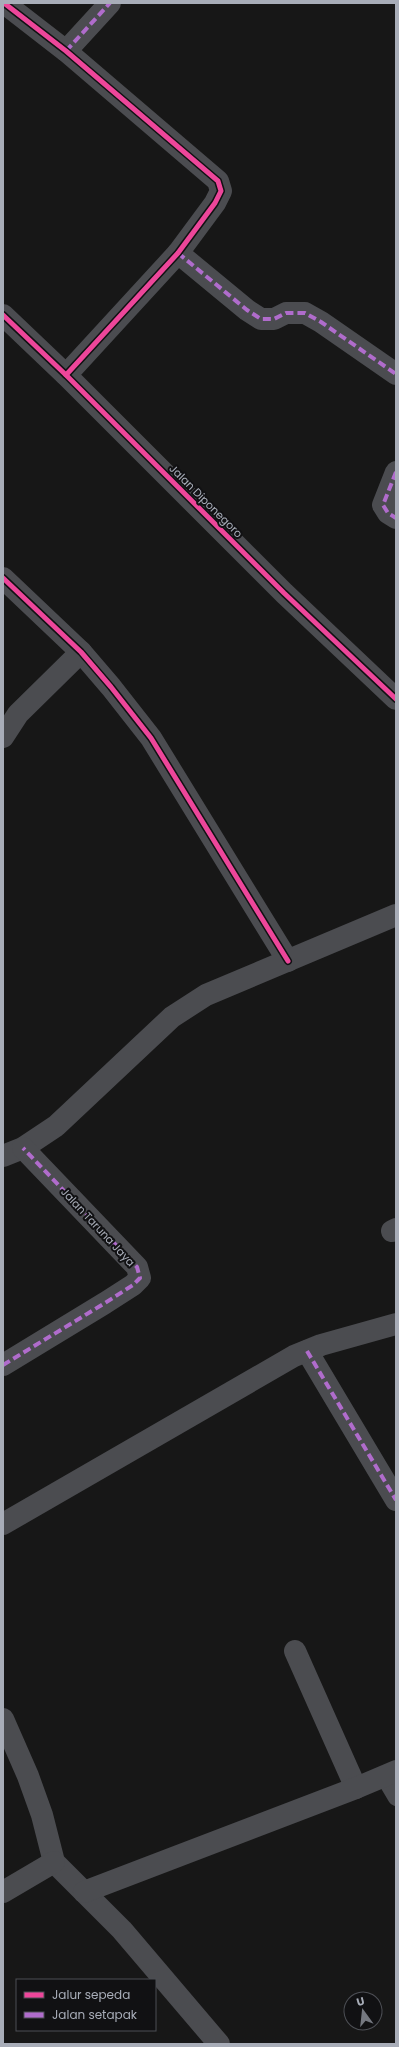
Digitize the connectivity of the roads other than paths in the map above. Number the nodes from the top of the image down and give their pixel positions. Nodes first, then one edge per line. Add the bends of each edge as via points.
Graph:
1 (4, 3) edge
2 (110, 3) edge
3 (66, 51) junction
4 (178, 253) junction
5 (3, 315) edge
6 (396, 374) edge
7 (66, 375) junction
8 (396, 472) edge
9 (396, 518) edge
10 (3, 578) edge
11 (81, 652) junction
12 (396, 699) edge
13 (3, 736) edge
14 (396, 915) edge
15 (288, 961) junction
16 (23, 1148) junction
17 (3, 1156) edge
18 (396, 1324) edge
19 (307, 1351) junction
20 (3, 1365) edge
21 (396, 1500) edge
22 (3, 1524) edge
23 (294, 1651) dead end
24 (3, 1719) edge
25 (390, 1774) edge
26 (356, 1788) junction
27 (396, 1798) edge
28 (54, 1862) junction
29 (3, 1892) edge
30 (84, 1892) junction
31 (219, 2044) edge

1 - 3 street
2 - 3 street
3 - 4 street via 218,181 221,191 215,203
4 - 6 street via 261,319 274,319 286,313 305,313
4 - 7 street
5 - 7 street, Jalan Diponegoro
7 - 12 street, Jalan Diponegoro via 284,593
8 - 9 street via 383,505 388,513
10 - 11 street
11 - 13 street via 18,714
11 - 15 street via 151,738
14 - 15 street
15 - 16 street via 206,994 187,1005 56,1126
16 - 17 street
16 - 20 street, Jalan Taruna Jaya via 137,1267 140,1278 105,1303
18 - 19 street
19 - 21 street
19 - 22 street via 294,1356
23 - 26 street
24 - 28 street via 42,1815
25 - 26 street
25 - 27 lane
26 - 30 street
28 - 29 street
28 - 30 street
30 - 31 street via 122,1930

